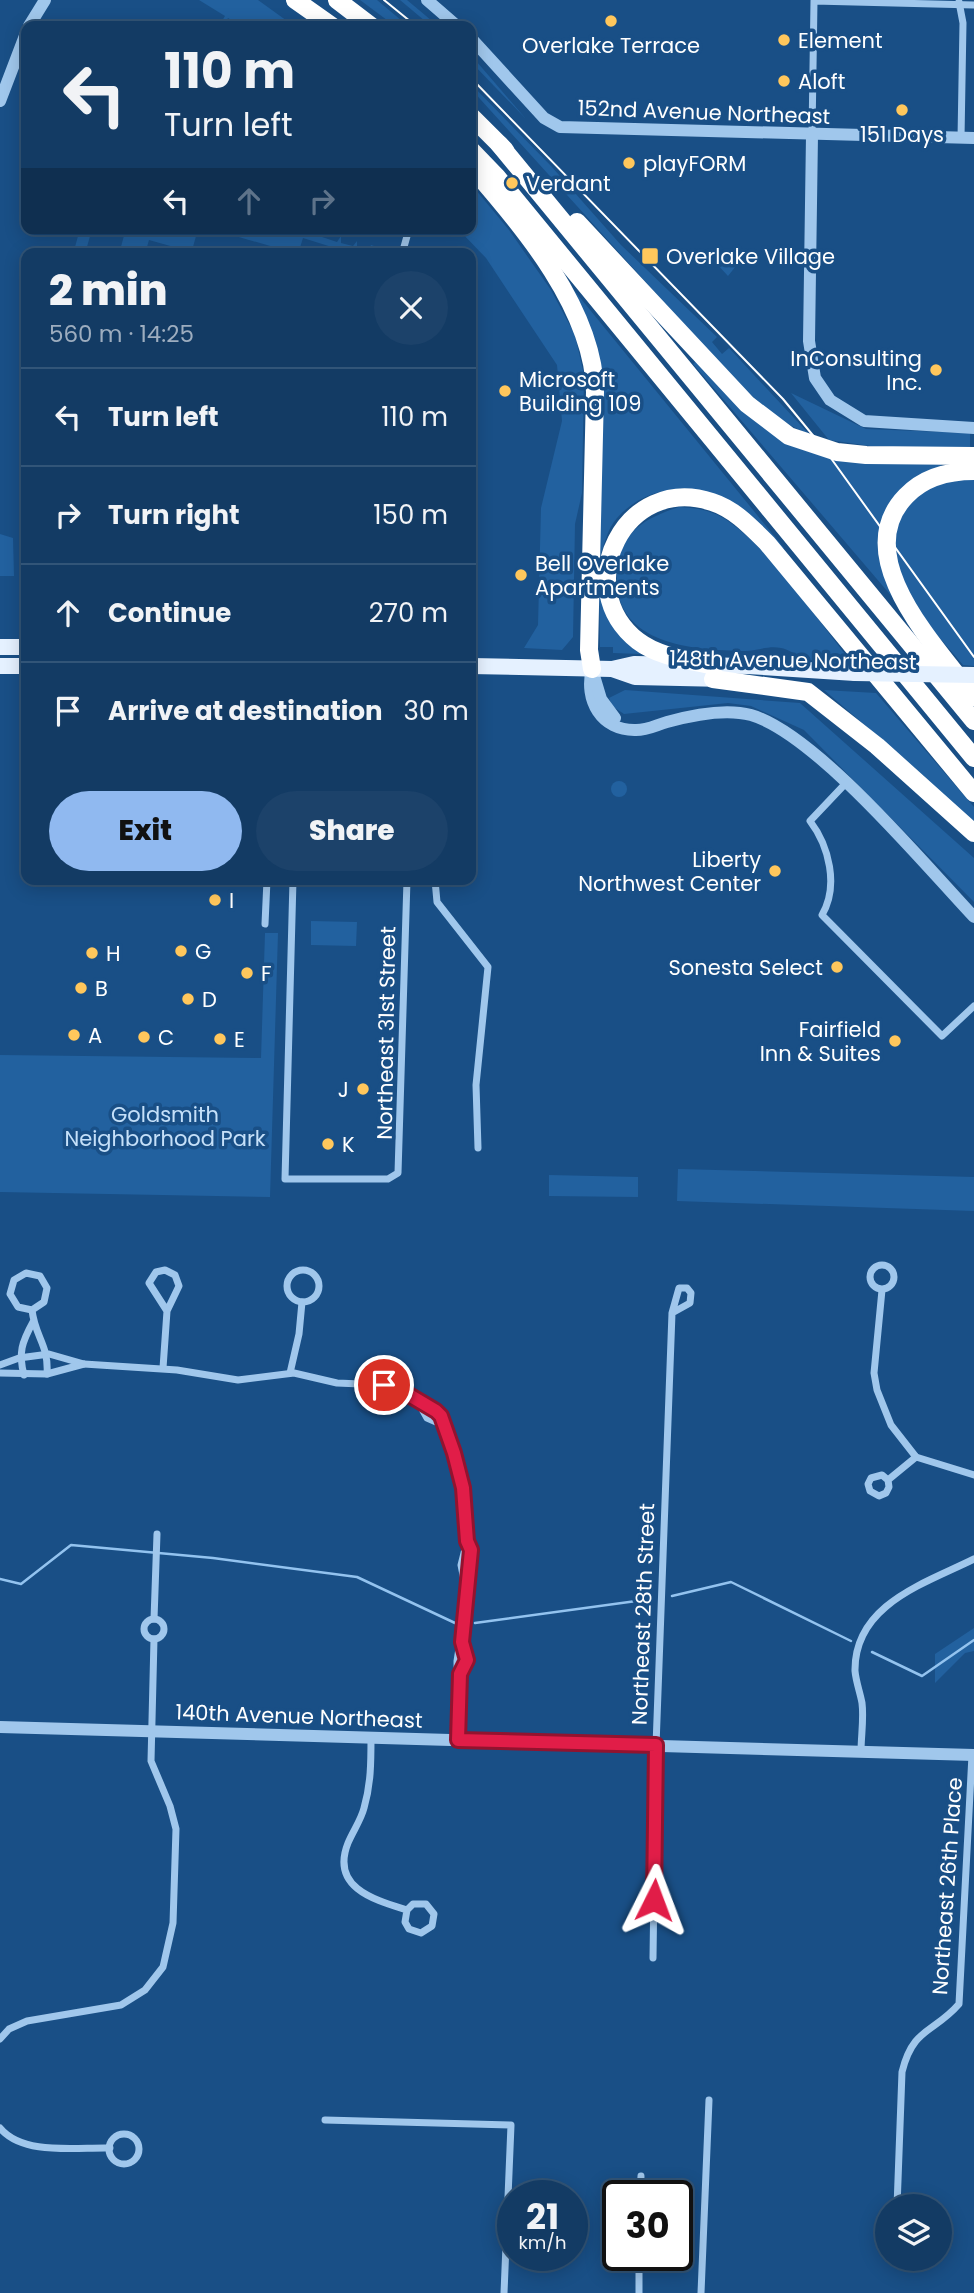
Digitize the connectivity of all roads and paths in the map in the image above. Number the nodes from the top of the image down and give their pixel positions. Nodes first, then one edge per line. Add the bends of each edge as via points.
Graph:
1 (45, 0) edge
2 (295, 0) edge
3 (337, 0) edge
4 (427, 0) edge
5 (814, 1) edge
6 (959, 2) edge
7 (974, 5) edge
8 (32, 21) edge
9 (325, 21) edge
10 (364, 21) edge
11 (451, 21) edge
12 (476, 43) edge
13 (21, 46) edge
14 (0, 101) edge
15 (476, 121) edge
16 (812, 135) junction
17 (967, 138) edge
18 (499, 144) junction
19 (476, 156) edge
20 (476, 173) edge
21 (974, 428) edge
22 (974, 456) edge
23 (974, 471) edge
24 (0, 647) edge
25 (21, 647) edge
26 (0, 666) edge
27 (21, 666) edge
28 (476, 666) edge
29 (592, 669) junction
30 (713, 672) junction
31 (974, 675) edge
32 (858, 678) junction
33 (974, 685) edge
34 (974, 697) edge
35 (974, 721) edge
36 (974, 758) edge
37 (846, 783) junction
38 (974, 793) edge
39 (974, 833) edge
40 (267, 885) edge
41 (293, 885) edge
42 (407, 885) edge
43 (435, 885) edge
44 (974, 917) edge
45 (265, 924) dead end
46 (974, 1006) edge
47 (478, 1148) dead end
48 (882, 1290) dead end
49 (302, 1302) junction
50 (32, 1310) junction
51 (167, 1311) junction
52 (672, 1313) dead end
53 (33, 1322) junction
54 (49, 1354) junction
55 (19, 1357) junction
56 (85, 1364) junction
57 (0, 1365) edge
58 (163, 1368) junction
59 (0, 1373) edge
60 (290, 1373) junction
61 (47, 1374) junction
62 (24, 1375) junction
63 (916, 1457) junction
64 (974, 1475) edge
65 (888, 1480) dead end
66 (157, 1534) dead end
67 (974, 1559) edge
68 (154, 1619) junction
69 (154, 1639) junction
70 (0, 1727) edge
71 (152, 1732) junction
72 (371, 1737) junction
73 (458, 1740) junction
74 (656, 1745) junction
75 (861, 1752) junction
76 (973, 1755) edge
77 (407, 1910) junction
78 (653, 1958) dead end
79 (0, 2039) edge
80 (709, 2100) dead end
81 (325, 2120) dead end
82 (0, 2128) edge
83 (110, 2148) junction
84 (641, 2176) dead end
85 (641, 2180) edge
86 (898, 2194) edge
87 (639, 2271) edge
88 (504, 2293) edge
89 (639, 2293) edge
90 (701, 2293) edge

1 - 8 street
2 - 9 highway
3 - 10 highway
4 - 11 street
5 - 6 street
5 - 16 street
6 - 7 street
6 - 17 street
12 - 16 street, 152nd Avenue Northeast via 544,118 560,127
13 - 14 street
15 - 18 highway
16 - 17 street, 152nd Avenue Northeast
16 - 21 street via 810,364 821,388 839,408 876,425
18 - 22 highway via 767,421 789,436 837,452
18 - 35 highway
19 - 36 highway
20 - 29 highway via 561,288 580,322 593,360
23 - 34 highway via 937,476 908,494 890,522 886,548 888,567 900,593
24 - 25 main road
26 - 27 main road
28 - 29 main road, 148th Avenue Northeast
29 - 30 main road, 148th Avenue Northeast via 612,669 635,677
29 - 37 street via 589,689 593,705 604,719 632,730 724,713 747,714 794,737
30 - 32 main road, 148th Avenue Northeast
30 - 38 highway via 650,649 630,634 611,602 607,572 617,536 636,514 664,500 705,500 744,520
30 - 39 highway via 808,692 877,746
31 - 32 main road, 148th Avenue Northeast, bridge
32 - 33 main road, 148th Avenue Northeast
37 - 44 street
37 - 46 street via 810,821 828,854 829,891 822,915 942,1036
40 - 45 street
41 - 42 street, Northeast 31st Street via 285,1179 388,1179 401,1167
43 - 47 street via 437,902 488,967 477,1085
48 - 63 street via 874,1373 877,1390 891,1425
49 - 49 street via 318,1289 316,1276 304,1270 291,1274 287,1282 290,1295
49 - 60 street
50 - 50 street via 44,1302 47,1289 40,1276 26,1273 14,1280 10,1294 18,1307
50 - 53 street
51 - 51 street via 149,1287 153,1275 165,1270 179,1282
51 - 58 street
52 - 74 street, Northeast 28th Street
53 - 54 street
53 - 55 street
54 - 55 street
54 - 56 street
54 - 61 street
55 - 57 street
55 - 62 street
56 - 58 street
56 - 61 street
58 - 60 street via 238,1380
59 - 62 street
60 - 73 street via 399,1389 436,1411 443,1425 463,1488 472,1566 457,1661
61 - 62 street
63 - 64 street
63 - 65 street
66 - 68 street
67 - 75 street via 899,1594 886,1604 862,1640 855,1672 862,1704
68 - 69 street via 145,1627
68 - 69 street via 163,1624 164,1631
69 - 71 street
70 - 71 street, 140th Avenue Northeast
71 - 72 street, 140th Avenue Northeast
71 - 79 street via 152,1769 176,1829 172,1932 163,1967 145,1990 121,2006 27,2021
72 - 73 street, 140th Avenue Northeast
72 - 77 street via 368,1793 348,1844 346,1870 365,1895
73 - 74 street, 140th Avenue Northeast
74 - 75 street, 140th Avenue Northeast
74 - 78 street, Northeast 28th Street
75 - 76 street, 140th Avenue Northeast
76 - 86 street, Northeast 26th Place via 959,2004 921,2033 906,2057
77 - 77 street via 404,1918 409,1929 421,1933 432,1926 434,1914 426,1904 417,1903
80 - 90 street
81 - 88 street via 511,2125
82 - 83 street via 27,2145
83 - 83 street via 112,2157 124,2164 133,2161 139,2149 137,2141 125,2134 113,2140
84 - 85 street
87 - 89 street

